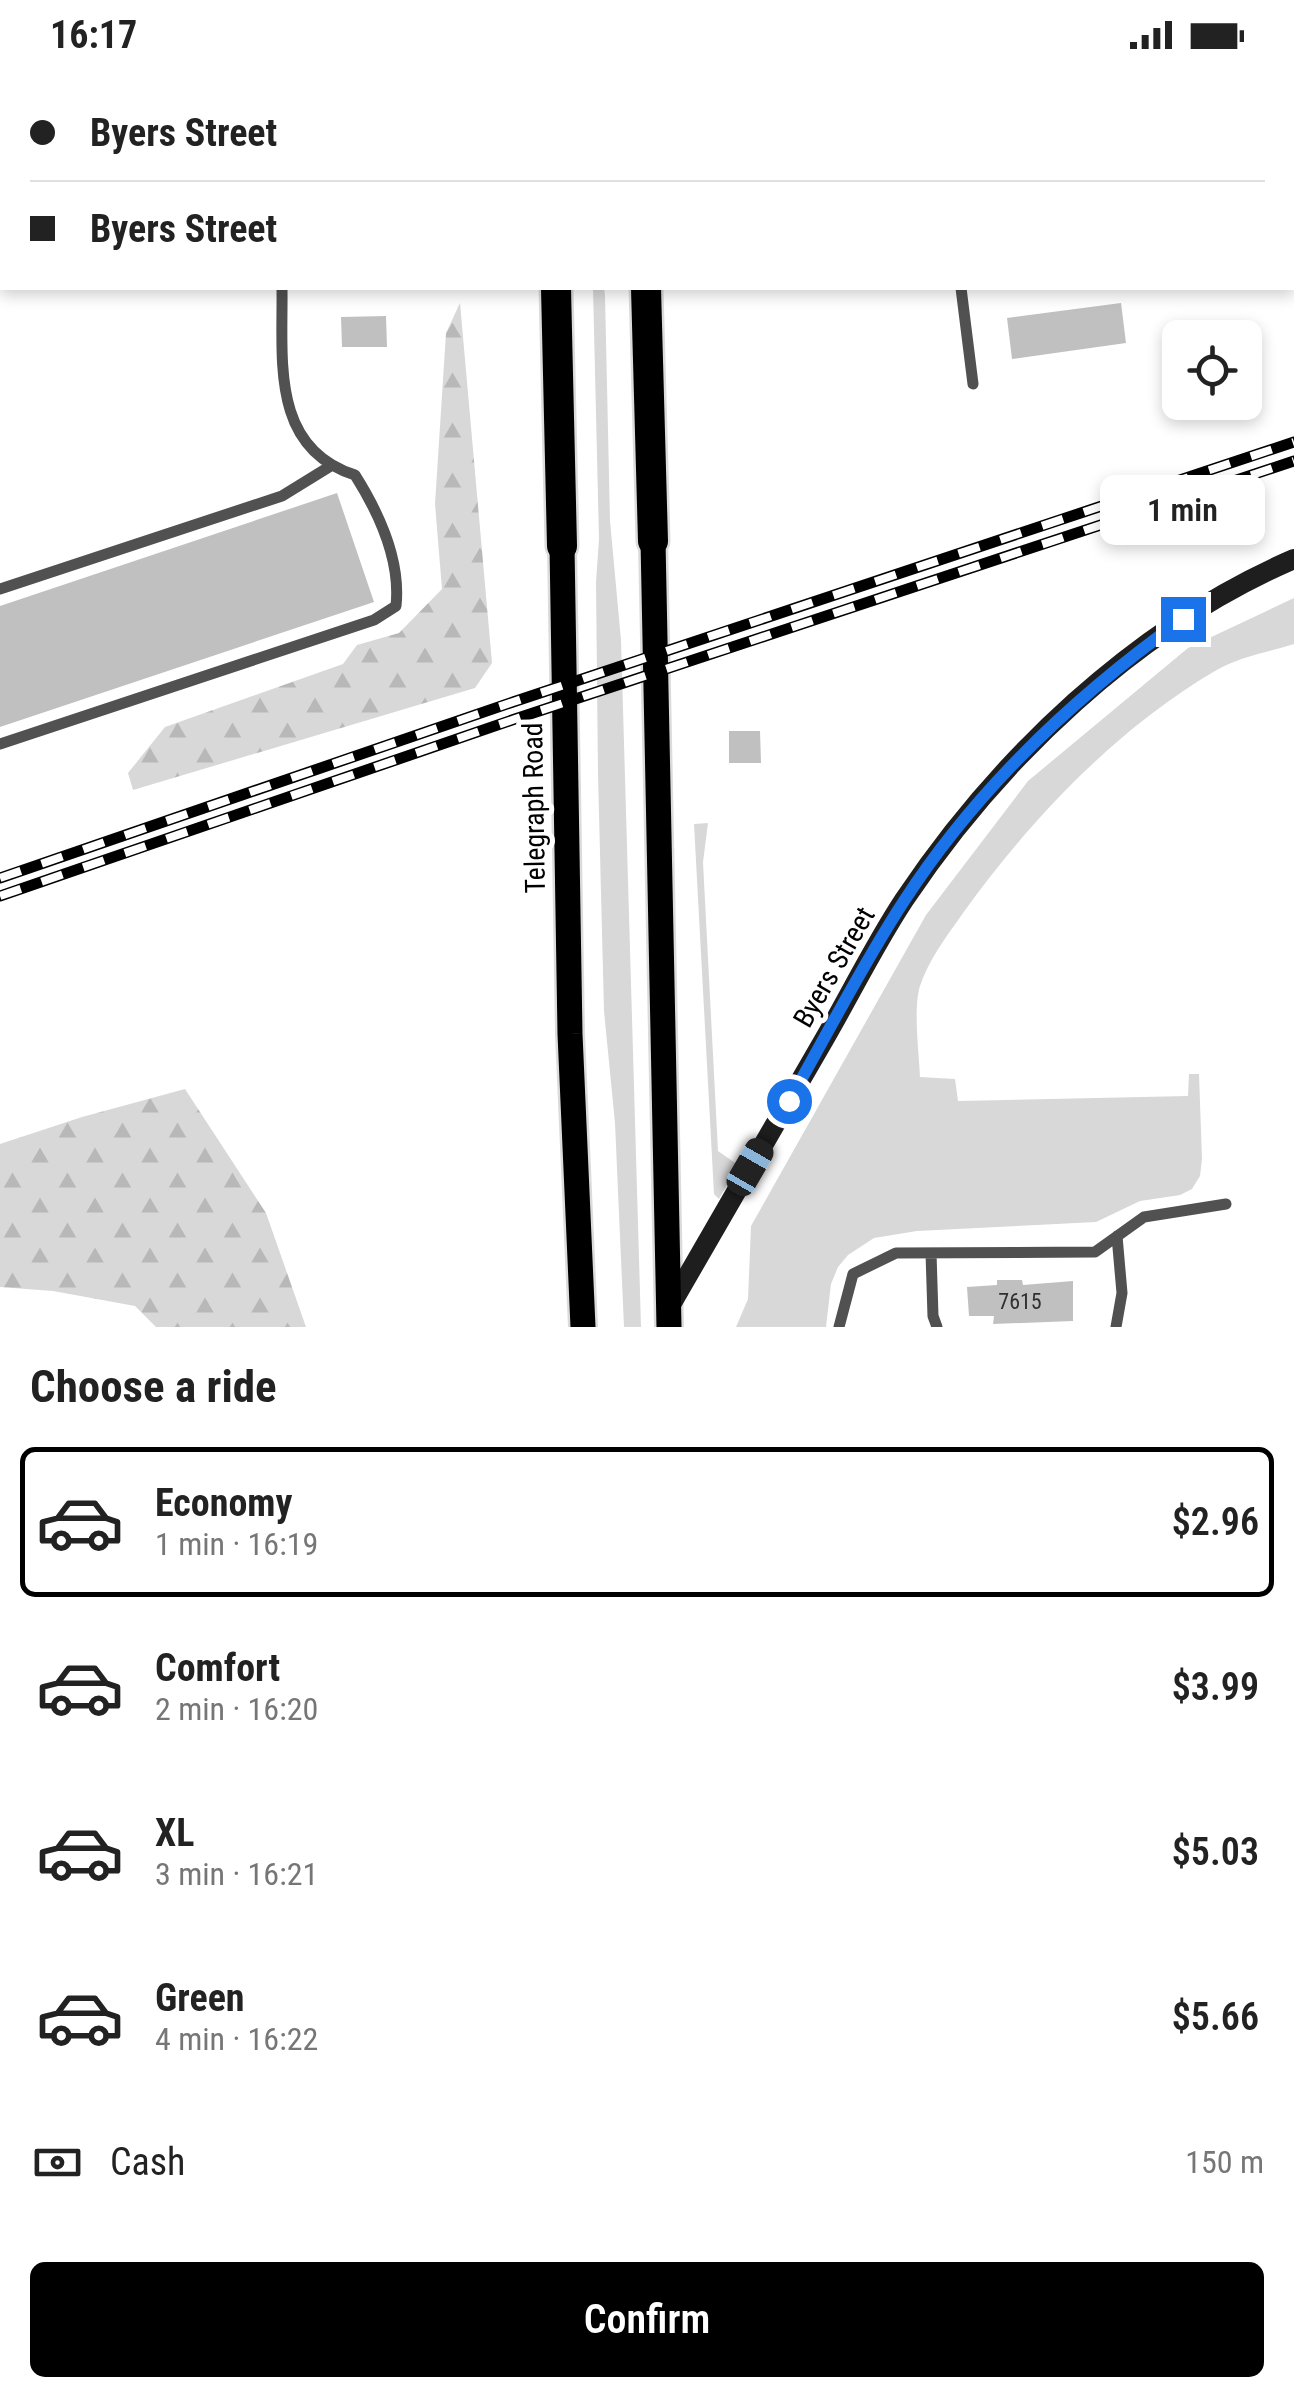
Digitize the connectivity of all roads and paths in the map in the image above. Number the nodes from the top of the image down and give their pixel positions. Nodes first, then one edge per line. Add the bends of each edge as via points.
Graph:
1 (282, 290) edge
2 (556, 290) edge
3 (646, 290) edge
4 (961, 290) edge
5 (972, 384) dead end
6 (329, 467) junction
7 (653, 541) joint
8 (562, 546) joint
9 (1294, 559) edge
10 (0, 588) edge
11 (0, 744) edge
12 (1226, 1204) dead end
13 (1117, 1236) junction
14 (930, 1253) junction
15 (669, 1318) edge
16 (583, 1327) edge
17 (839, 1327) edge
18 (937, 1327) edge
19 (1116, 1327) edge

1 - 6 lane via 290,420
2 - 8 highway, Telegraph Road
3 - 7 highway
4 - 5 lane
6 - 10 lane via 282,496
6 - 11 lane via 355,475 376,509 398,581 396,606 374,620
7 - 15 main road
8 - 16 main road, Telegraph Road via 570,1034
9 - 15 street, Byers Street via 1224,594 1145,646 993,786 904,901
12 - 13 lane via 1144,1217
13 - 14 lane via 1095,1252
13 - 19 lane via 1122,1293
14 - 17 lane via 896,1253 853,1274
14 - 18 lane

